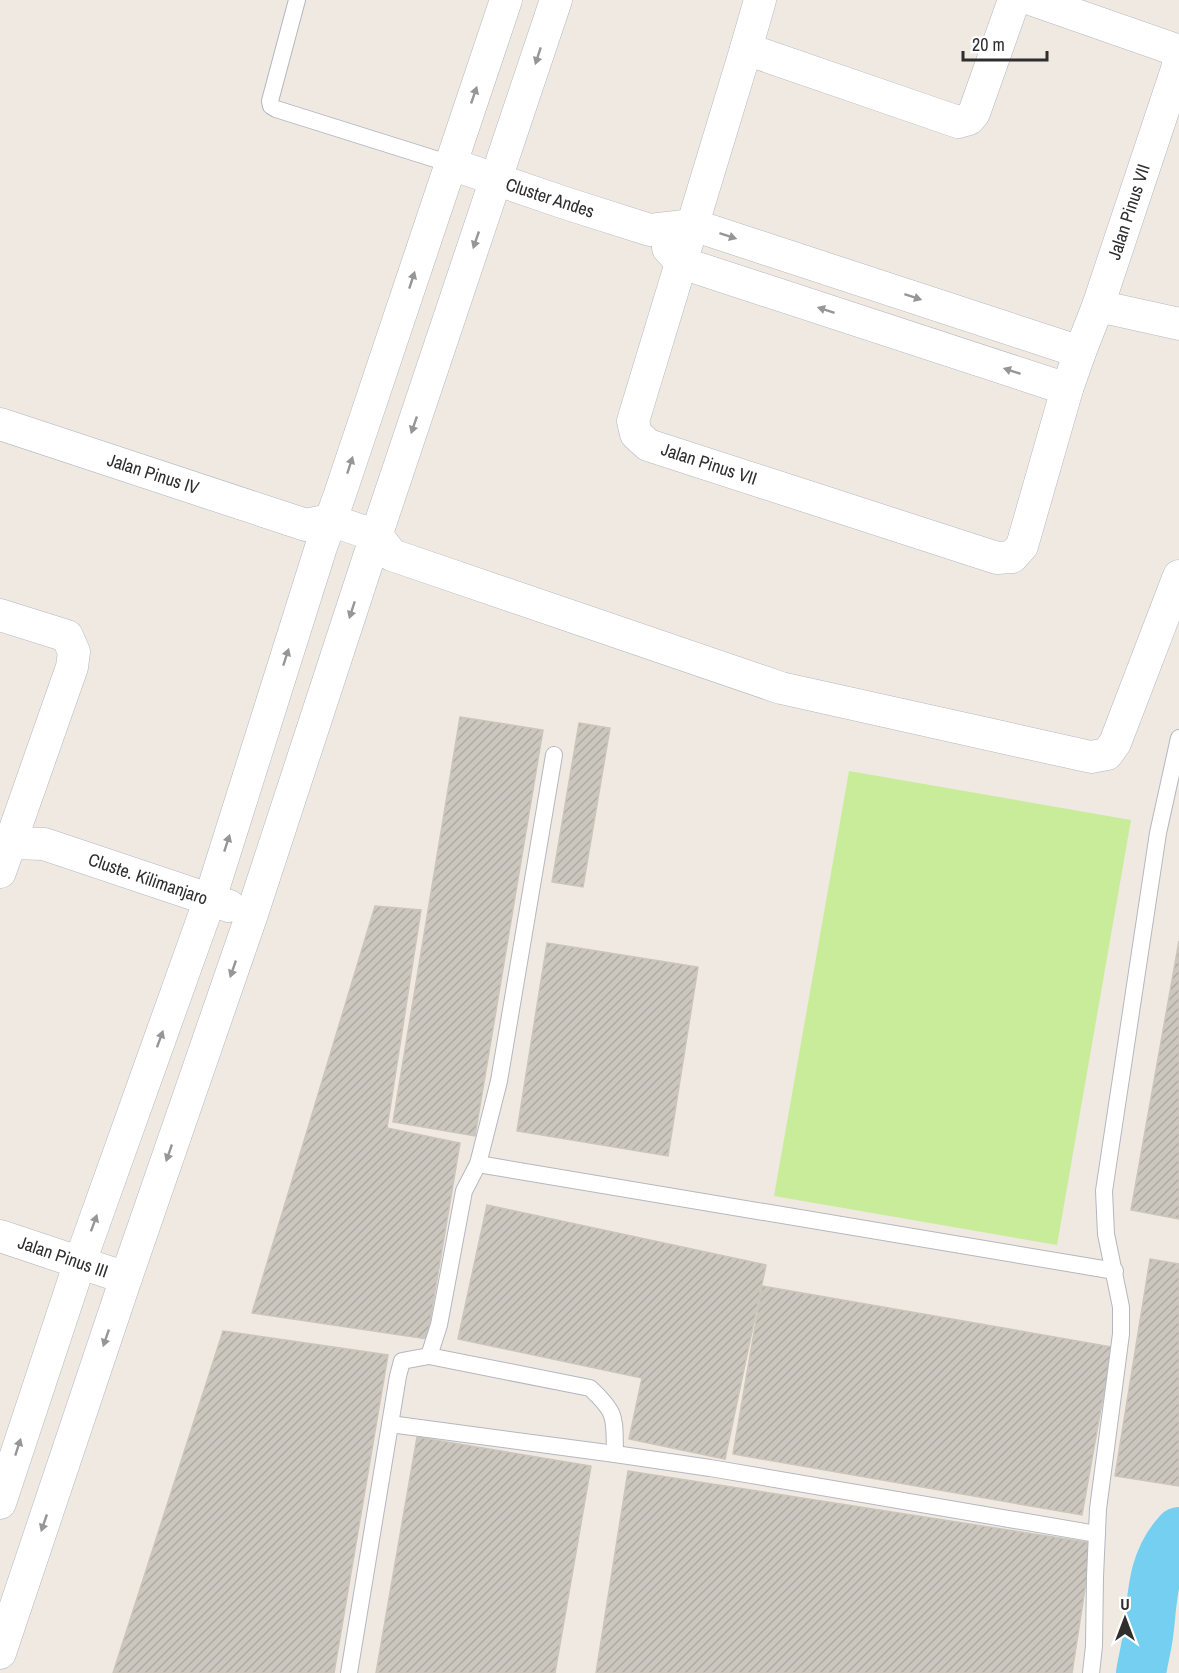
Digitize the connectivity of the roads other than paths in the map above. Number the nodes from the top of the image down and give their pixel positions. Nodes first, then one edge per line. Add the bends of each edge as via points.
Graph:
1 (297, 0) edge
2 (506, 0) edge
3 (556, 0) edge
4 (760, 0) edge
5 (1014, 0) edge
6 (1033, 0) edge
7 (746, 49) junction
8 (1179, 51) edge
9 (1179, 58) edge
10 (451, 164) junction
11 (496, 181) junction
12 (693, 225) junction
13 (650, 230) junction
14 (682, 263) junction
15 (1098, 306) junction
16 (1179, 324) edge
17 (1080, 352) junction
18 (1067, 389) junction
19 (0, 424) edge
20 (319, 531) junction
21 (379, 551) junction
22 (1179, 576) edge
23 (0, 615) edge
24 (1179, 738) edge
25 (554, 755) dead end
26 (5, 837) edge
27 (210, 899) junction
28 (252, 914) junction
29 (478, 1164) junction
30 (0, 1236) edge
31 (80, 1262) junction
32 (1115, 1271) junction
33 (126, 1278) junction
34 (429, 1356) junction
35 (390, 1424) junction
36 (615, 1454) junction
37 (0, 1503) edge
38 (1097, 1534) junction
39 (2, 1641) edge
40 (349, 1673) edge
41 (1091, 1673) edge

1 - 10 lane via 271,105
10 -> 2 street
3 -> 11 street
4 - 7 street, Jalan Pinus VII
5 - 7 street via 974,113 958,122
6 - 8 street
7 - 12 street, Jalan Pinus VII
9 - 15 street, Jalan Pinus VII
10 - 11 street, Cluster Andes
20 -> 10 street via 343,486
11 - 13 street, Cluster Andes
11 -> 21 street
12 - 13 street
12 - 14 street, Jalan Pinus VII
12 -> 17 street
13 - 14 street
18 -> 14 street
14 - 18 street, Jalan Pinus VII via 633,421 636,434 648,445 997,558 1012,557 1022,546
15 - 16 street
15 - 17 street, Jalan Pinus VII
17 - 18 street, Jalan Pinus VII
19 - 20 street, Jalan Pinus IV
20 - 21 street, Jalan Pinus IV
27 -> 20 street
21 - 22 street, Jalan Pinus IV via 781,688 1091,757 1107,754 1115,742
21 -> 28 street
23 - 26 street via 66,636 74,651 72,667
24 - 32 lane via 1158,833 1104,1191 1106,1234
25 - 29 lane via 499,1081
26 - 27 street, Cluste. Kilimanjaro via 44,844
27 - 28 street, Cluste. Kilimanjaro
31 -> 27 street
28 -> 33 street
29 - 32 lane
29 - 34 lane via 464,1191 439,1325
30 - 31 street, Jalan Pinus III
31 - 33 street, Jalan Pinus III
37 -> 31 street
32 - 38 lane via 1121,1334
33 -> 39 street
34 - 35 lane via 402,1361
34 - 36 lane via 590,1388 607,1403 614,1416
35 - 36 lane
35 - 40 lane
36 - 38 lane
38 - 41 lane

